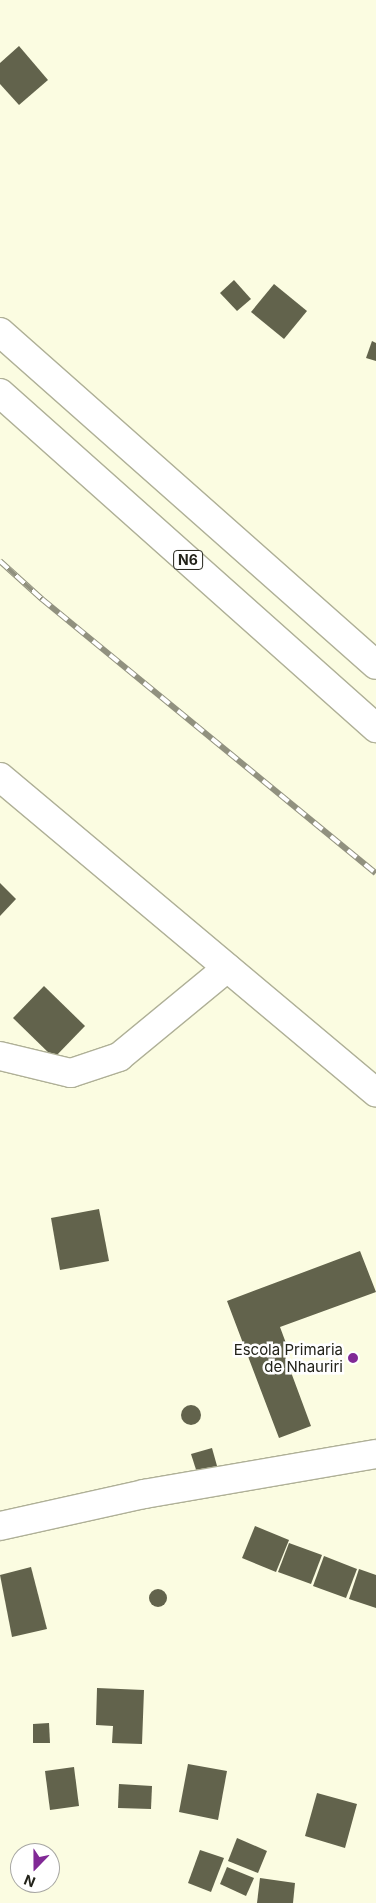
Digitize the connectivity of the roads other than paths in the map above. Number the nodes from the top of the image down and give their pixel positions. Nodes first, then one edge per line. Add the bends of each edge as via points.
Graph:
1 (0, 332) edge
2 (0, 393) edge
3 (376, 665) edge
4 (376, 728) edge
5 (0, 777) edge
6 (227, 968) junction
7 (0, 1056) edge
8 (376, 1093) edge
9 (376, 1454) edge
10 (0, 1526) edge

1 - 3 main road
2 - 4 main road, N6
5 - 6 main road
6 - 7 main road via 119,1057 70,1073
6 - 8 main road
9 - 10 main road via 144,1494

